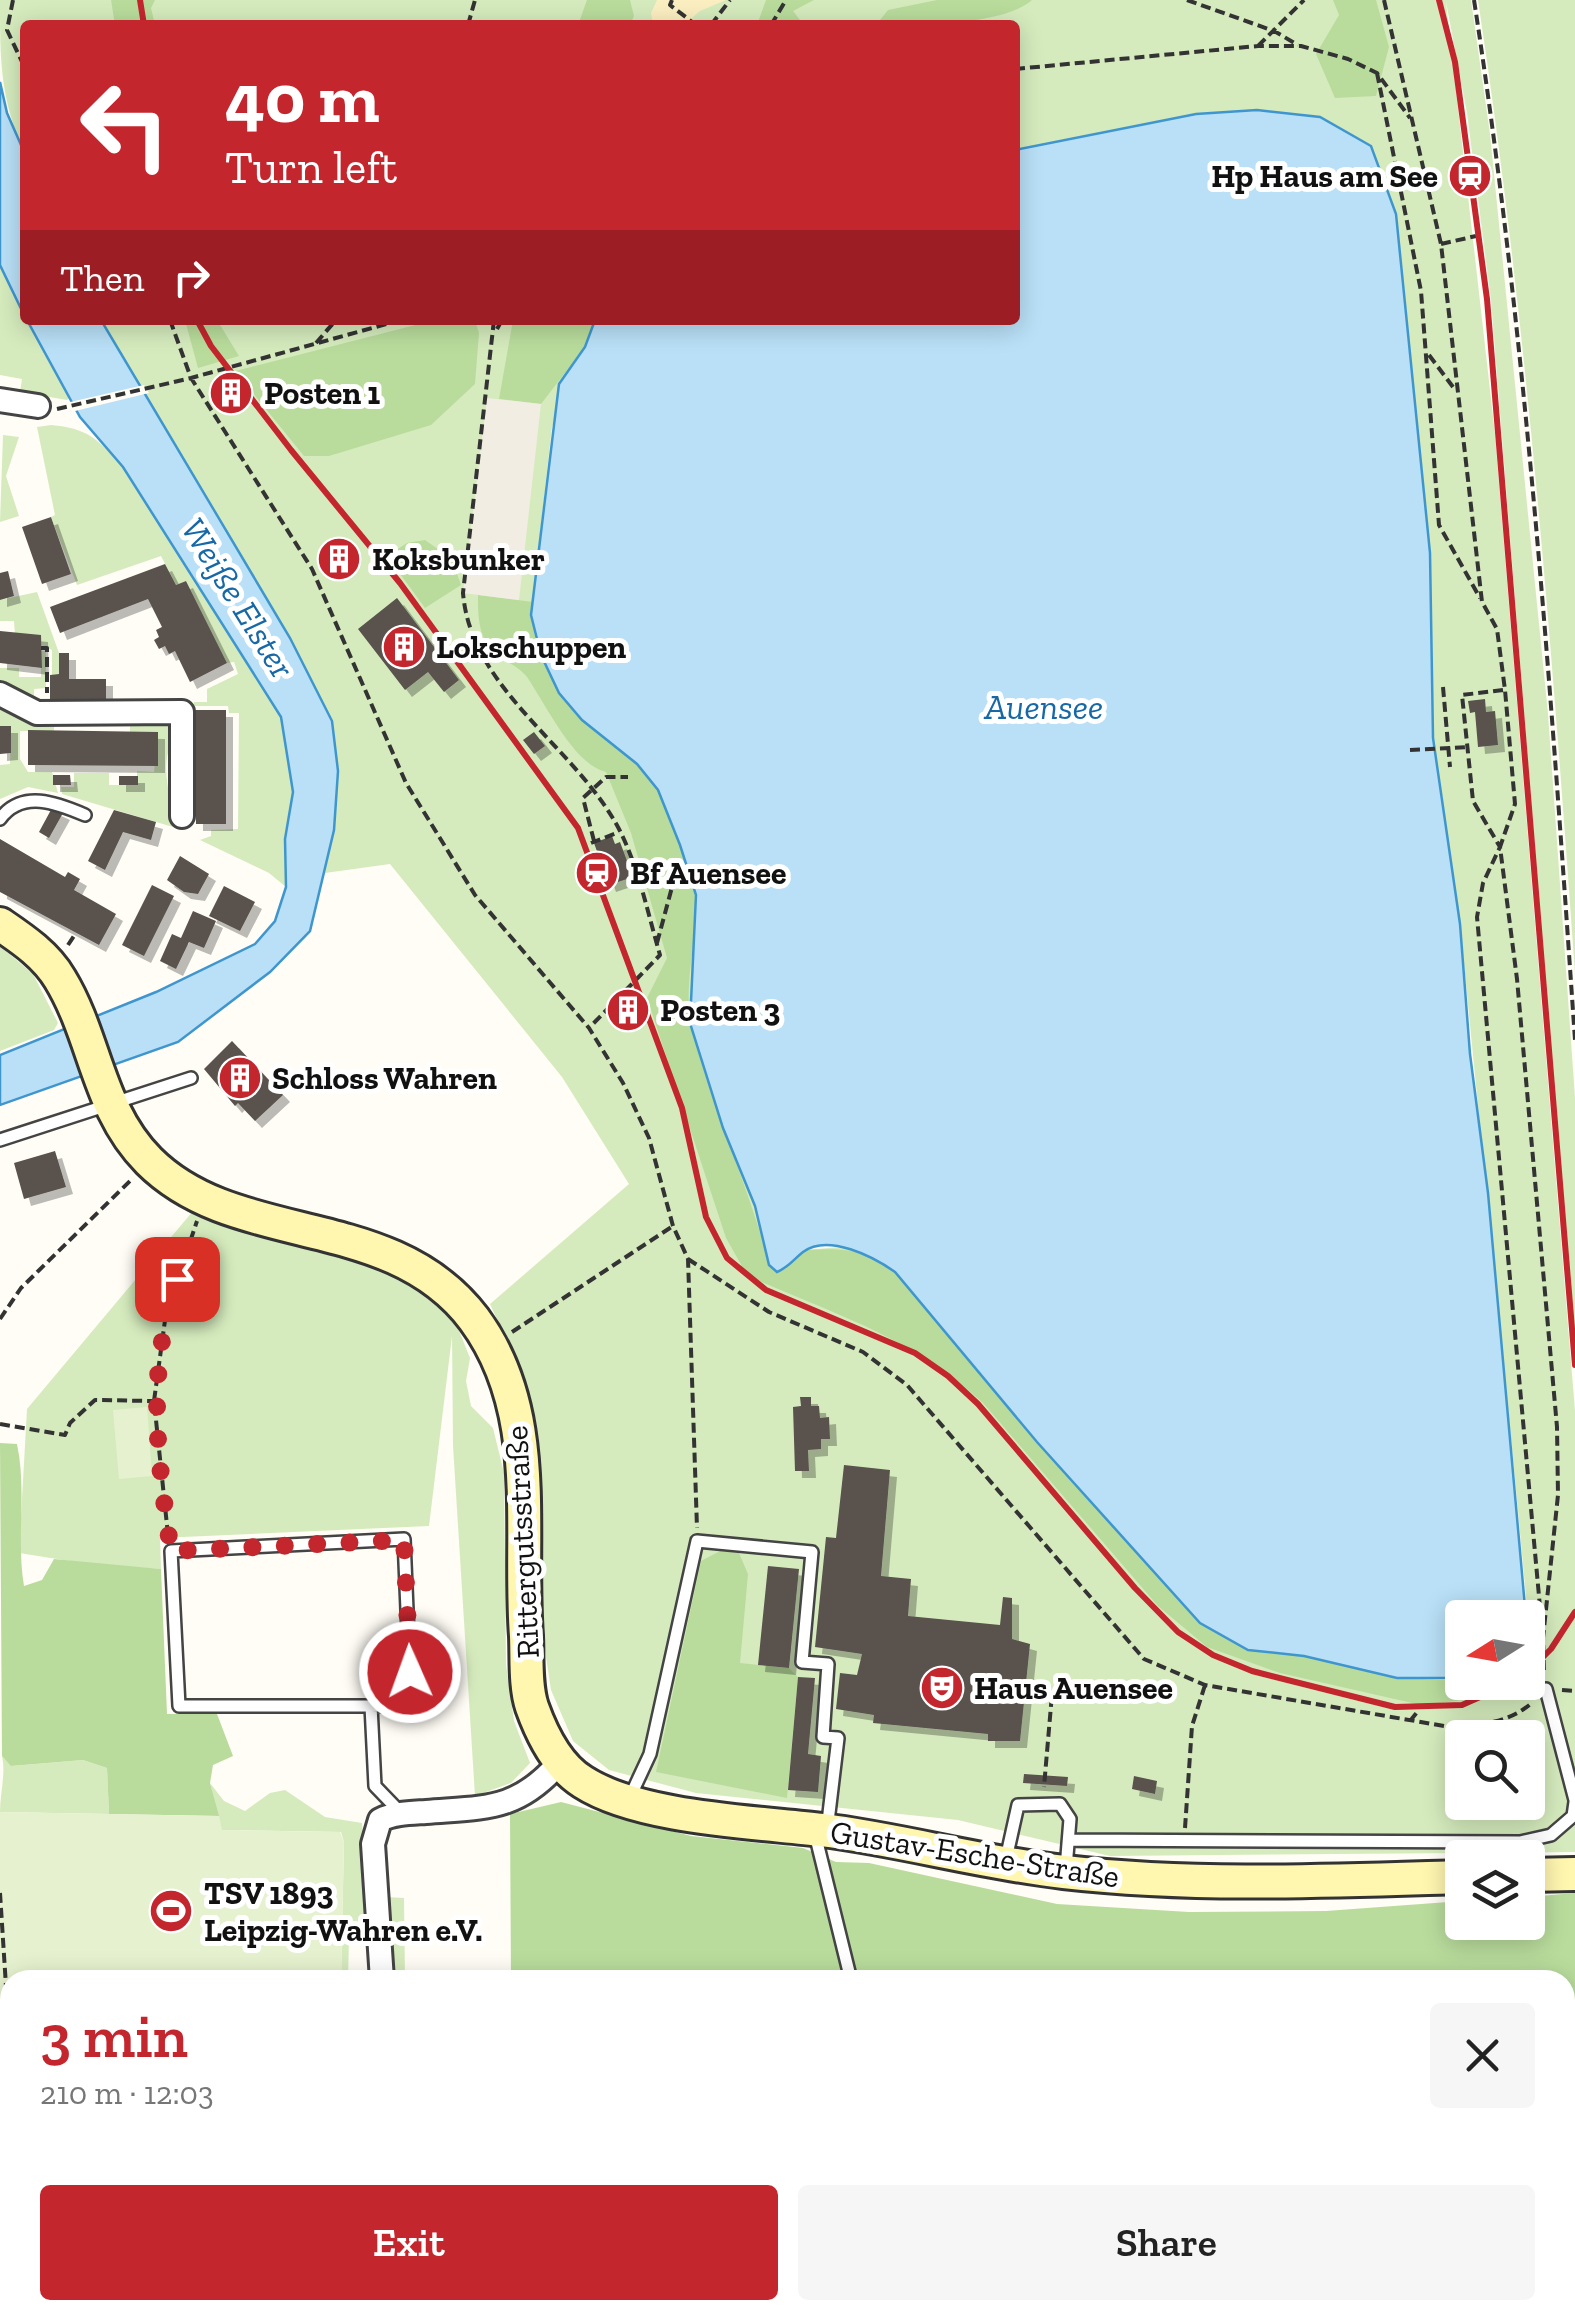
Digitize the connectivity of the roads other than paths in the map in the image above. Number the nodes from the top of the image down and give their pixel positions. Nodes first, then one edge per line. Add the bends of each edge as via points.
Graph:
1 (0, 400) edge
2 (50, 408) road end
3 (0, 694) edge
4 (85, 815) dead end
5 (182, 816) dead end
6 (0, 819) edge
7 (0, 924) edge
8 (191, 1078) dead end
9 (104, 1093) junction
10 (0, 1140) edge
11 (1546, 1689) road end
12 (371, 1706) junction
13 (560, 1763) junction
14 (628, 1800) junction
15 (1575, 1801) edge
16 (402, 1814) junction
17 (820, 1830) junction
18 (1067, 1856) junction
19 (1006, 1864) junction
20 (1575, 1874) edge
21 (1545, 1875) edge
22 (1445, 1877) edge
23 (381, 1970) edge
24 (849, 1970) edge

1 - 2 street
3 - 5 street via 22,708 48,712 182,712
4 - 6 lane via 35,800 7,809
7 - 9 main road, Rittergutsstraße via 48,963
8 - 9 lane
9 - 10 lane
9 - 13 main road, Rittergutsstraße via 150,1162 204,1198 387,1253 450,1293 491,1346 520,1433 530,1704
11 - 15 lane
12 - 12 lane via 411,1704 404,1540 171,1551 179,1706
12 - 16 lane via 376,1786
13 - 14 main road, Gustav-Esche-Straße via 585,1784
13 - 16 street via 536,1789 498,1808
14 - 17 main road, Gustav-Esche-Straße
14 - 17 lane via 650,1754 697,1541 812,1552 802,1662 828,1664 823,1737 838,1738
15 - 18 lane via 1574,1816 1551,1836 1520,1842 1184,1841
16 - 23 street via 380,1820 374,1834
17 - 19 main road, Gustav-Esche-Straße
17 - 24 lane
18 - 19 main road, Gustav-Esche-Straße
18 - 19 lane via 1067,1809 1028,1802 1013,1812
18 - 22 main road, Gustav-Esche-Straße via 1238,1882
20 - 21 main road

